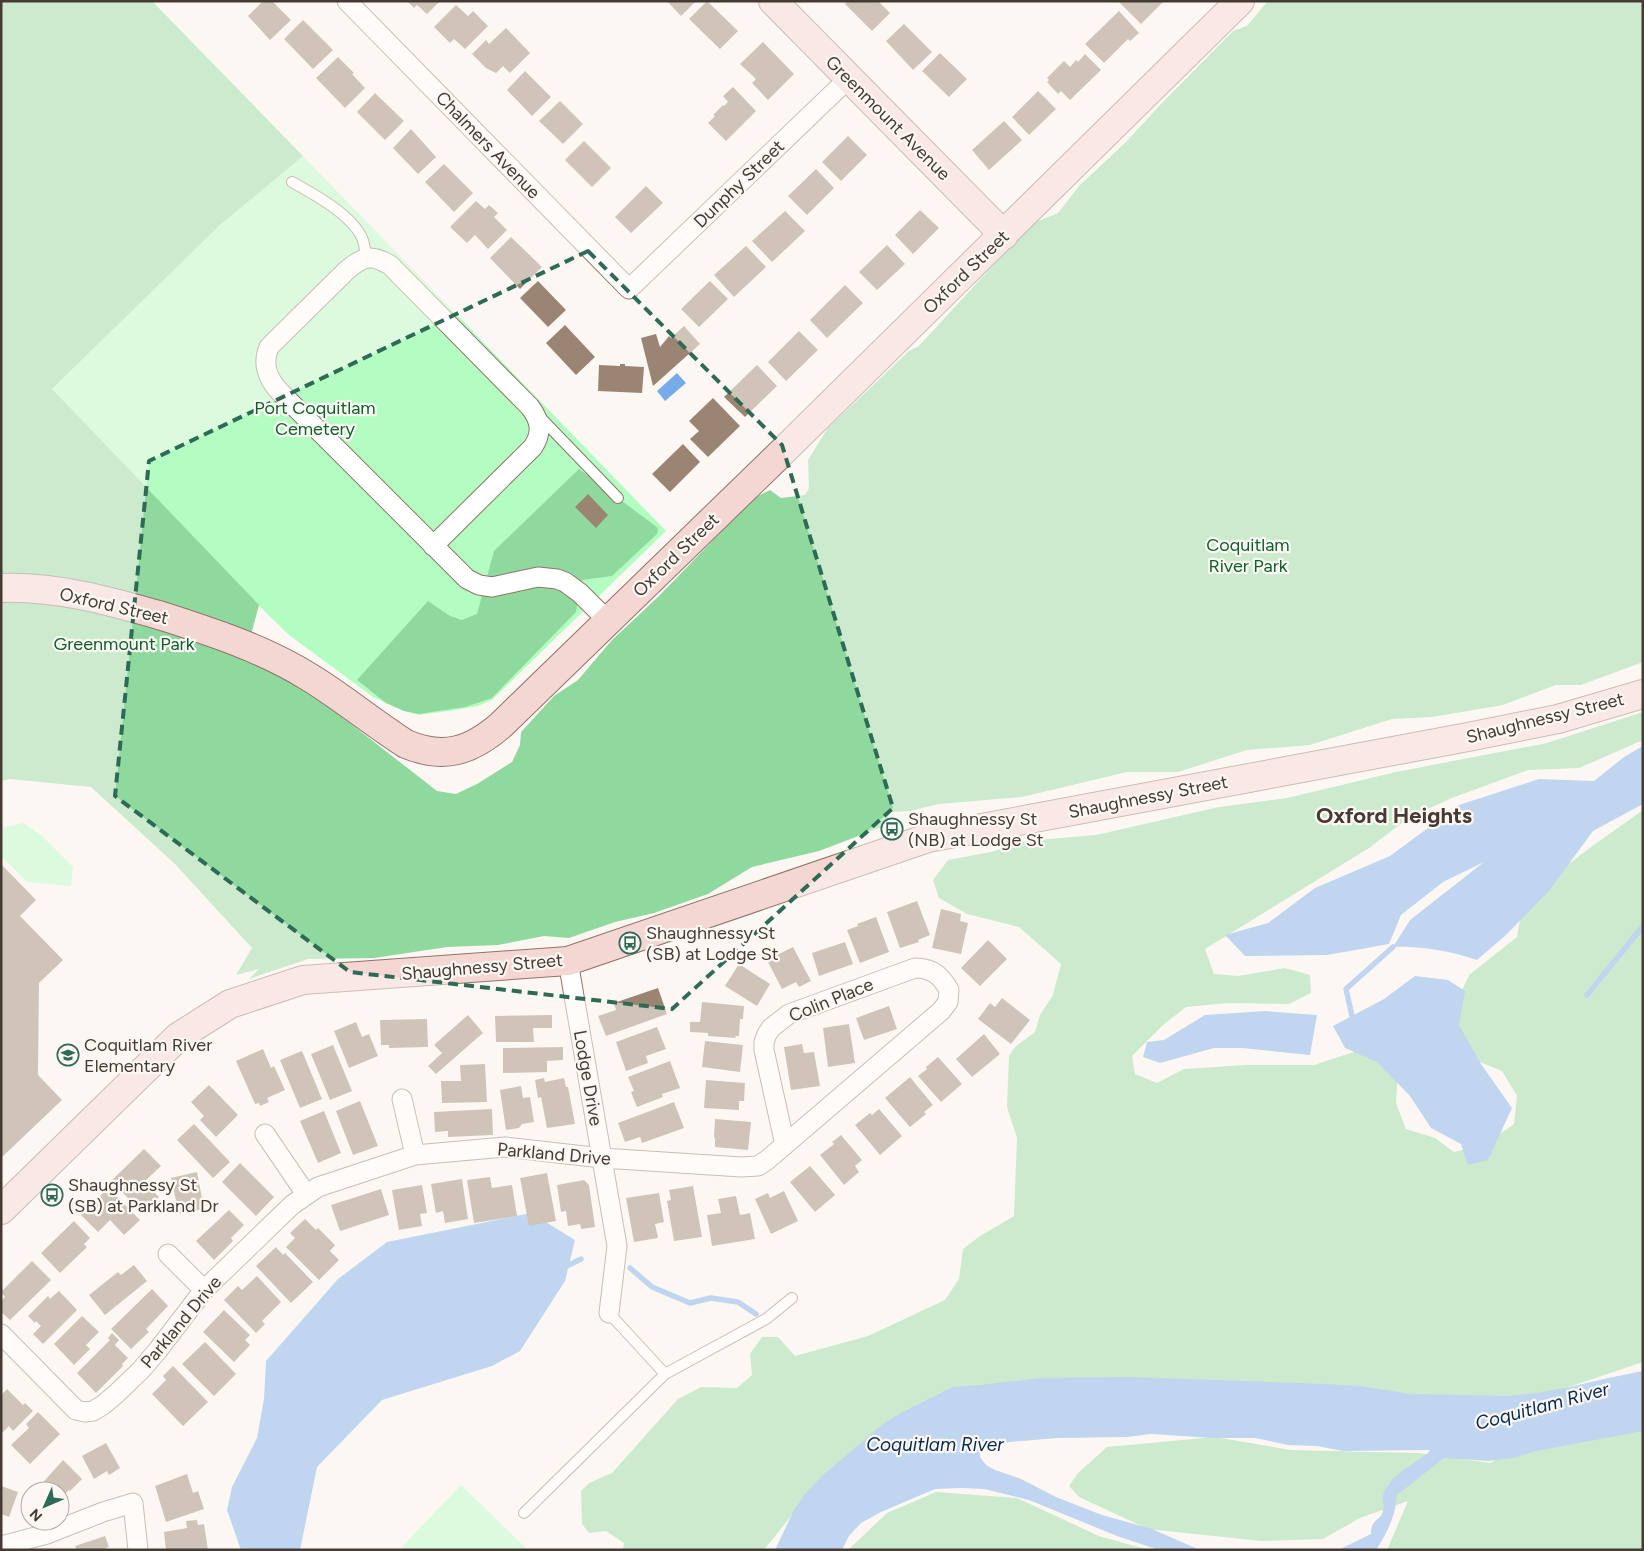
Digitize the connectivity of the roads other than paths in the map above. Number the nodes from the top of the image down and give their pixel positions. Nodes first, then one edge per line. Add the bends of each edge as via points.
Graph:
1 (347, 1) edge
2 (773, 1) edge
3 (1240, 1) edge
4 (849, 78) junction
5 (292, 182) dead end
6 (1004, 235) junction
7 (366, 258) junction
8 (629, 289) joint
9 (530, 407) junction
10 (618, 498) dead end
11 (434, 546) junction
12 (1, 588) edge
13 (608, 621) junction
14 (1643, 694) edge
15 (568, 961) junction
16 (941, 1011) joint
17 (402, 1099) dead end
18 (265, 1134) dead end
19 (785, 1145) junction
20 (415, 1155) junction
21 (602, 1158) junction
22 (306, 1194) junction
23 (1, 1210) edge
24 (168, 1254) dead end
25 (204, 1290) junction
26 (792, 1298) dead end
27 (609, 1313) joint
28 (1, 1334) edge
29 (665, 1374) junction
30 (524, 1513) dead end
31 (1, 1546) edge
32 (138, 1550) edge

1 - 8 street, Chalmers Avenue
2 - 4 street, Greenmount Avenue
3 - 6 street, Oxford Street
4 - 6 street, Greenmount Avenue
4 - 8 street, Dunphy Street
5 - 7 lane via 319,197 344,217 362,237
6 - 13 street, Oxford Street
7 - 9 street via 374,257 390,265
7 - 11 street via 347,270 269,346 266,368 280,392
9 - 10 lane
9 - 11 street via 540,428 534,446
11 - 13 street via 467,579 479,585 497,586 538,577 565,582
12 - 13 street, Oxford Street via 30,588 99,599 235,641 310,677 406,744 440,753 463,749 494,731
14 - 15 street, Shaughnessy Street via 1558,719 1468,738 928,838
15 - 21 street, Lodge Drive
15 - 23 street, Shaughnessy Street via 304,980 230,1004 178,1037
16 - 19 street, Parkland Drive
16 - 19 street, Colin Place via 948,1002 949,990 937,973 915,968 789,1014 778,1022 767,1034 764,1050
17 - 20 street
18 - 22 street
19 - 21 street, Parkland Drive via 758,1166 751,1167
20 - 21 street, Parkland Drive via 505,1147
20 - 22 street, Parkland Drive via 318,1187
21 - 27 street, Lodge Drive via 617,1246
22 - 25 street, Parkland Drive
24 - 25 street
25 - 28 street, Parkland Drive via 141,1370 103,1406 93,1411 76,1410
26 - 29 lane via 766,1318
27 - 29 lane
29 - 30 lane
31 - 32 street via 47,1534 133,1503

